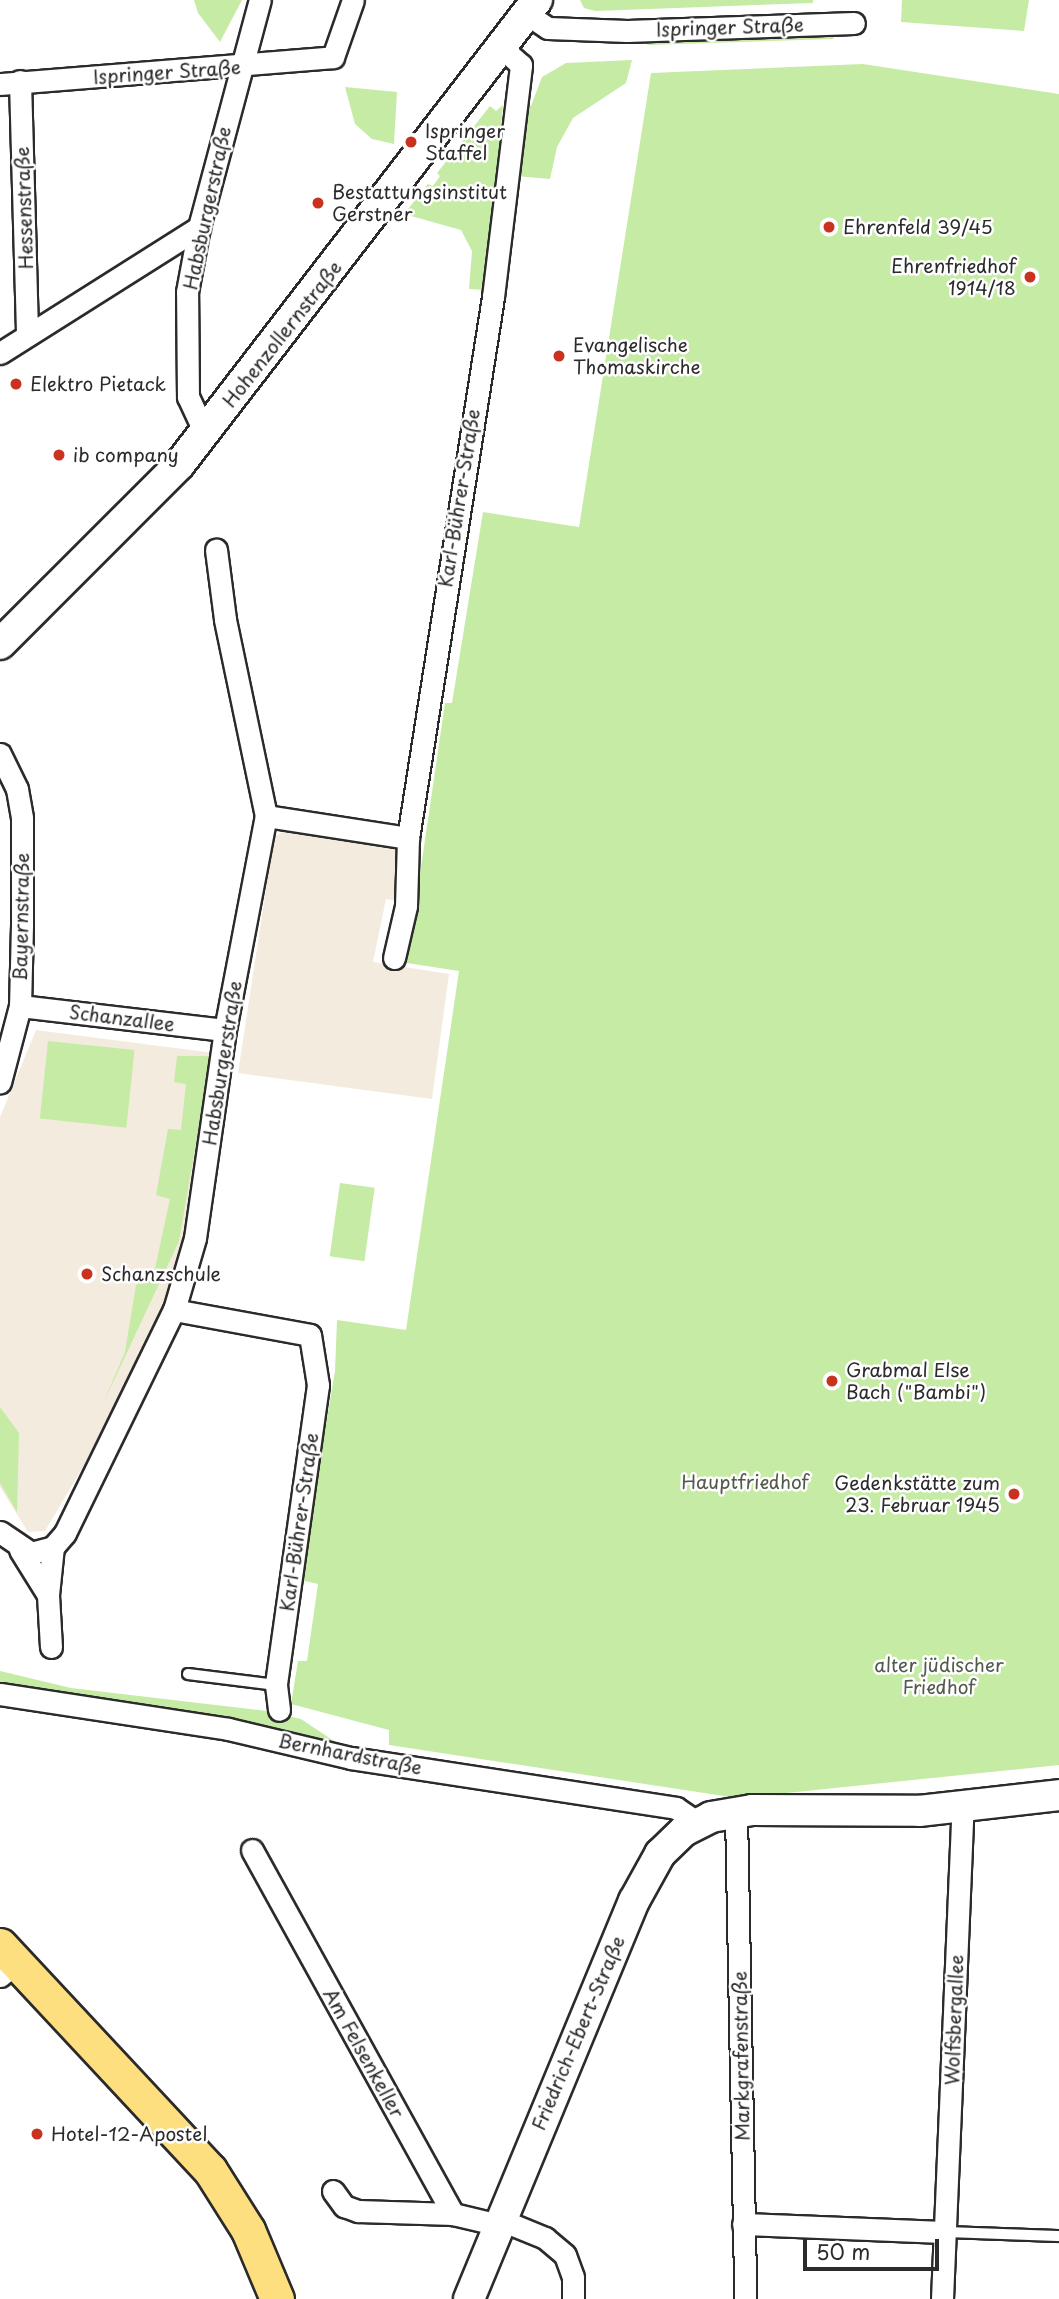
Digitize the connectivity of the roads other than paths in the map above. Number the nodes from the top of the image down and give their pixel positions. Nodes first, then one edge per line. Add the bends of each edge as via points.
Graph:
1 (260, 0) edge
2 (352, 0) edge
3 (532, 7) edge
4 (854, 23) dead end
5 (501, 47) junction
6 (239, 67) junction
7 (10, 83) edge
8 (199, 227) junction
9 (27, 335) junction
10 (0, 353) edge
11 (204, 431) junction
12 (216, 550) dead end
13 (0, 644) edge
14 (0, 754) edge
15 (266, 816) junction
16 (408, 838) junction
17 (394, 958) dead end
18 (20, 1006) junction
19 (225, 1030) junction
20 (0, 1082) edge
21 (174, 1310) junction
22 (0, 1532) edge
23 (53, 1547) junction
24 (20, 1550) junction
25 (48, 1595) junction
26 (51, 1647) dead end
27 (188, 1674) dead end
28 (276, 1685) junction
29 (0, 1694) edge
30 (279, 1710) dead end
31 (1059, 1795) edge
32 (963, 1808) junction
33 (736, 1812) junction
34 (697, 1822) junction
35 (252, 1850) dead end
36 (5, 1961) edge
37 (333, 2190) dead end
38 (453, 2214) junction
39 (500, 2222) junction
40 (743, 2224) junction
41 (945, 2232) junction
42 (1059, 2236) edge
43 (277, 2299) edge
44 (469, 2299) edge
45 (573, 2299) edge
46 (745, 2299) edge
47 (942, 2299) edge

1 - 6 street, Habsburgerstraße
2 - 6 street, Ispringer Straße via 333,57
3 - 4 street, Ispringer Straße via 548,28 626,31
3 - 5 main road, Hohenzollernstraße
5 - 11 main road, Hohenzollernstraße
5 - 16 street, Karl-Bührer-Straße via 521,65 493,298
6 - 7 street, Ispringer Straße
6 - 8 street, Habsburgerstraße
7 - 9 street, Hessenstraße
8 - 9 street
8 - 11 street, Habsburgerstraße via 187,292 185,343 190,405
9 - 10 street
11 - 13 main road, Hohenzollernstraße via 179,465
12 - 15 street, Habsburgerstraße via 225,619
14 - 18 street, Bayernstraße via 17,789 22,818
15 - 16 street
15 - 19 street, Habsburgerstraße
16 - 17 street, Karl-Bührer-Straße via 406,906
18 - 19 street, Schanzallee
18 - 20 street, Bayernstraße
19 - 21 street, Habsburgerstraße via 195,1238
21 - 23 street, Habsburgerstraße via 65,1533
21 - 28 street, Karl-Bührer-Straße via 310,1335 318,1385
22 - 24 street
23 - 24 street via 42,1553
23 - 25 street, Habsburgerstraße
24 - 25 street
25 - 26 street, Habsburgerstraße
27 - 28 lane
28 - 30 street, Karl-Bührer-Straße
29 - 34 street, Bernhardstraße via 228,1730 351,1758 676,1808
31 - 32 main road
32 - 33 main road
32 - 41 street, Wolfsbergallee
33 - 34 main road, Friedrich-Ebert-Straße
33 - 40 street, Markgrafenstraße
34 - 39 main road, Friedrich-Ebert-Straße via 671,1842 646,1874
35 - 38 street, Am Felsenkeller
36 - 43 main road via 210,2170 248,2230
37 - 38 street via 345,2206 358,2211
38 - 39 street
39 - 44 main road, Friedrich-Ebert-Straße
39 - 45 street via 545,2238 565,2255 573,2277
40 - 41 street
40 - 46 street, Markgrafenstraße
41 - 42 lane
41 - 47 street, Wolfsbergallee

